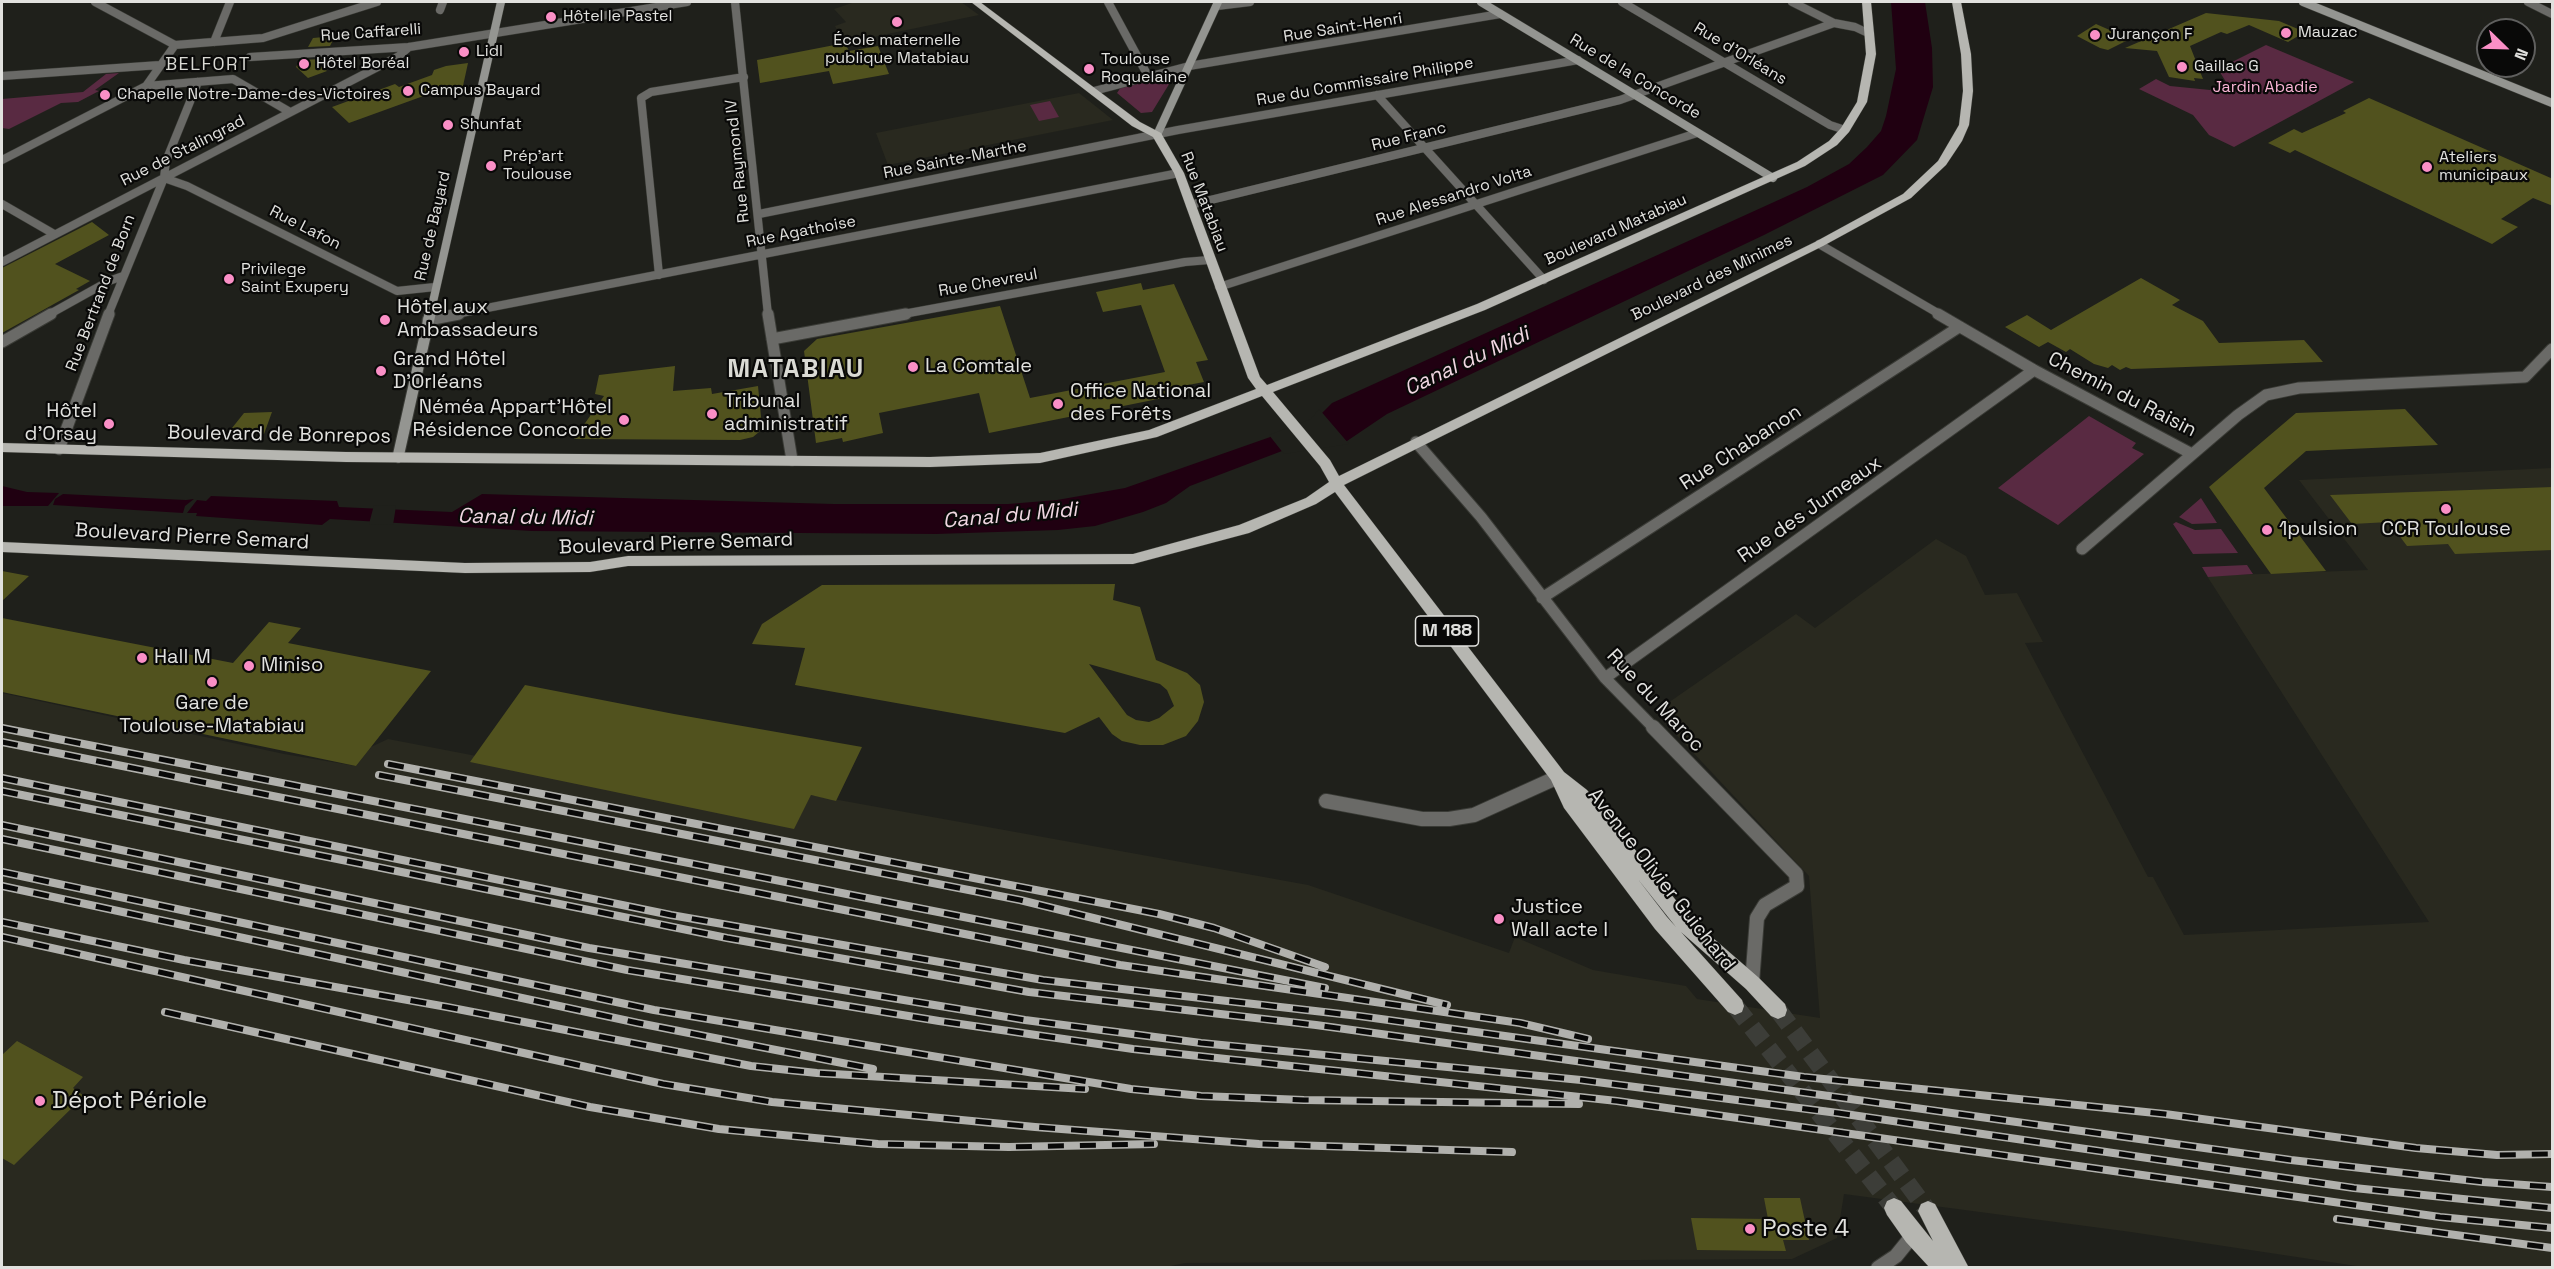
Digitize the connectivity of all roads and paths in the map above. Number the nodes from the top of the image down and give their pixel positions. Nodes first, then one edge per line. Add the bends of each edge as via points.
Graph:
1 (96, 2) edge
2 (230, 2) edge
3 (377, 2) edge
4 (501, 2) edge
5 (687, 2) edge
6 (735, 2) edge
7 (975, 2) edge
8 (1108, 2) edge
9 (1250, 2) edge
10 (1481, 2) edge
11 (1622, 2) edge
12 (1792, 2) edge
13 (1867, 2) edge
14 (1957, 2) edge
15 (2303, 2) edge
16 (2529, 2) edge
17 (1218, 4) edge
18 (1500, 14) junction
19 (2553, 14) edge
20 (1834, 23) junction
21 (493, 33) junction
22 (1870, 34) junction
23 (263, 39) junction
24 (214, 42) junction
25 (175, 45) junction
26 (409, 47) junction
27 (1578, 60) junction
28 (1723, 62) junction
29 (160, 65) junction
30 (1189, 66) junction
31 (2, 76) edge
32 (1148, 76) junction
33 (744, 77) junction
34 (198, 82) junction
35 (146, 86) junction
36 (1094, 91) junction
37 (1377, 95) junction
38 (1635, 95) junction
39 (2553, 103) edge
40 (290, 112) junction
41 (1845, 130) junction
42 (1696, 133) junction
43 (1157, 135) junction
44 (1425, 149) junction
45 (2, 160) edge
46 (1179, 173) junction
47 (164, 178) junction
48 (1773, 178) junction
49 (2, 204) edge
50 (1190, 205) junction
51 (1477, 205) junction
52 (759, 214) junction
53 (54, 234) junction
54 (1820, 244) junction
55 (764, 255) junction
56 (1209, 260) junction
57 (2, 262) edge
58 (659, 275) junction
59 (123, 276) junction
60 (1544, 279) junction
61 (435, 287) junction
62 (1219, 287) junction
63 (428, 320) junction
64 (1959, 327) junction
65 (772, 339) junction
66 (2, 342) edge
67 (2553, 349) edge
68 (2034, 370) junction
69 (1265, 391) junction
70 (1284, 414) joint
71 (1416, 442) junction
72 (2, 448) edge
73 (59, 449) junction
74 (2192, 454) junction
75 (398, 457) junction
76 (792, 460) junction
77 (1336, 483) junction
78 (2, 547) edge
79 (2082, 549) dead end
80 (1542, 598) junction
81 (1605, 678) junction
82 (1558, 777) junction
83 (1326, 801) dead end
84 (1752, 983) junction
85 (1735, 1006) tunnel mouth
86 (1778, 1010) tunnel mouth
87 (1894, 1208) tunnel mouth
88 (1928, 1211) tunnel mouth
89 (1913, 1235) junction
90 (1953, 1266) edge
91 (1878, 1268) edge

1 - 25 street
2 - 24 street
3 - 23 street
4 - 21 street, Rue de Bayard
5 - 21 street, Rue Caffarelli
6 - 33 street, Rue Raymond IV
7 - 36 main road, Rue Matabiau
8 - 32 street
9 - 17 street
10 - 18 street, Rue de la Concorde
11 - 28 street, Rue d'Orléans
12 - 20 street
13 - 22 main road, Boulevard Matabiau
14 - 54 main road, Boulevard des Minimes via 1968,91 1964,125 1957,141 1942,163 1907,196
15 - 39 street
16 - 19 street
17 - 30 street
18 - 27 street, Rue de la Concorde
18 - 30 street, Rue Saint-Henri
20 - 22 street
20 - 28 street, Rue Franc
21 - 26 street, Rue Caffarelli
21 - 61 street, Rue de Bayard
22 - 41 main road, Boulevard Matabiau via 1868,81 1862,102
23 - 24 street
23 - 26 street, Rue Caffarelli via 250,57
24 - 25 street
25 - 29 street
26 - 40 street, Rue de Stalingrad via 399,56
27 - 37 street, Rue du Commissaire Philippe
27 - 38 street, Rue de la Concorde
28 - 38 street, Rue Franc
28 - 41 street, Rue d'Orléans
29 - 31 street
29 - 35 street
30 - 32 street, Rue Saint-Henri
30 - 43 street
32 - 36 street, Rue Saint-Henri
33 - 52 street, Rue Raymond IV
33 - 58 street via 651,92 642,98
34 - 35 street
34 - 40 street via 233,79
34 - 47 street, Rue Bertrand de Born via 166,161
35 - 45 street
36 - 43 main road, Rue Matabiau via 1136,124
37 - 43 street, Rue du Commissaire Philippe
37 - 44 street
38 - 42 street, Rue de la Concorde
38 - 44 street, Rue Franc
40 - 47 street, Rue de Stalingrad
41 - 48 main road, Boulevard Matabiau via 1818,154
42 - 48 street, Rue de la Concorde
42 - 51 street, Rue Alessandro Volta
43 - 46 main road, Rue Matabiau
43 - 52 street, Rue Sainte-Marthe
44 - 50 street, Rue Franc
44 - 51 street
46 - 50 main road, Rue Matabiau
46 - 55 street, Rue Agathoise
47 - 53 street, Rue de Stalingrad
47 - 59 street, Rue Bertrand de Born
47 - 61 street, Rue Lafon via 397,291
48 - 60 main road, Boulevard Matabiau
49 - 53 street
50 - 56 main road, Rue Matabiau
51 - 60 street
51 - 62 street, Rue Alessandro Volta
52 - 55 street, Rue Raymond IV
53 - 57 street, Rue de Stalingrad
54 - 64 street, Chemin du Raisin
54 - 71 main road, Boulevard des Minimes
55 - 58 street, Rue Agathoise
55 - 65 street, Rue Raymond IV
56 - 62 main road, Rue Matabiau
56 - 65 street, Rue Chevreul
58 - 63 street, Rue Agathoise
59 - 66 street
59 - 73 street, Rue Bertrand de Born
60 - 69 main road, Boulevard Matabiau
61 - 63 street, Rue de Bayard
62 - 69 main road, Rue Matabiau via 1254,378
63 - 75 street, Rue de Bayard
64 - 68 street, Chemin du Raisin
64 - 80 street, Rue Chabanon
65 - 76 street, Rue Raymond IV
67 - 74 street, Chemin du Raisin via 2525,377 2273,392 2258,399
68 - 74 street, Chemin du Raisin
68 - 81 street, Rue des Jumeaux
69 - 70 main road, Rue Matabiau
69 - 76 main road, Boulevard de Bonrepos via 1152,434 1041,458
70 - 77 main road, Avenue Olivier Guichard via 1325,463
71 - 77 main road, Boulevard des Minimes
71 - 80 street, Rue du Maroc via 1476,511
72 - 73 main road, Boulevard de Bonrepos
73 - 75 main road, Boulevard de Bonrepos
74 - 79 street
75 - 76 main road, Boulevard de Bonrepos
77 - 78 main road, Boulevard Pierre Semard via 1311,501 1244,529 1133,559 628,561 590,567 465,568
77 - 82 main road, Avenue Olivier Guichard / M 188
80 - 81 street, Rue du Maroc
81 - 84 street, Rue du Maroc via 1796,874 1798,880 1793,889 1766,906 1757,918
82 - 83 street via 1474,814 1449,819 1422,819
82 - 84 main road, Avenue Olivier Guichard / M 188 via 1581,795 1685,925
82 - 85 main road, Avenue Olivier Guichard / M 188 via 1570,803 1661,923
84 - 86 main road, Avenue Olivier Guichard / M 188
87 - 89 main road
88 - 90 main road
89 - 90 main road
89 - 91 street via 1896,1256

